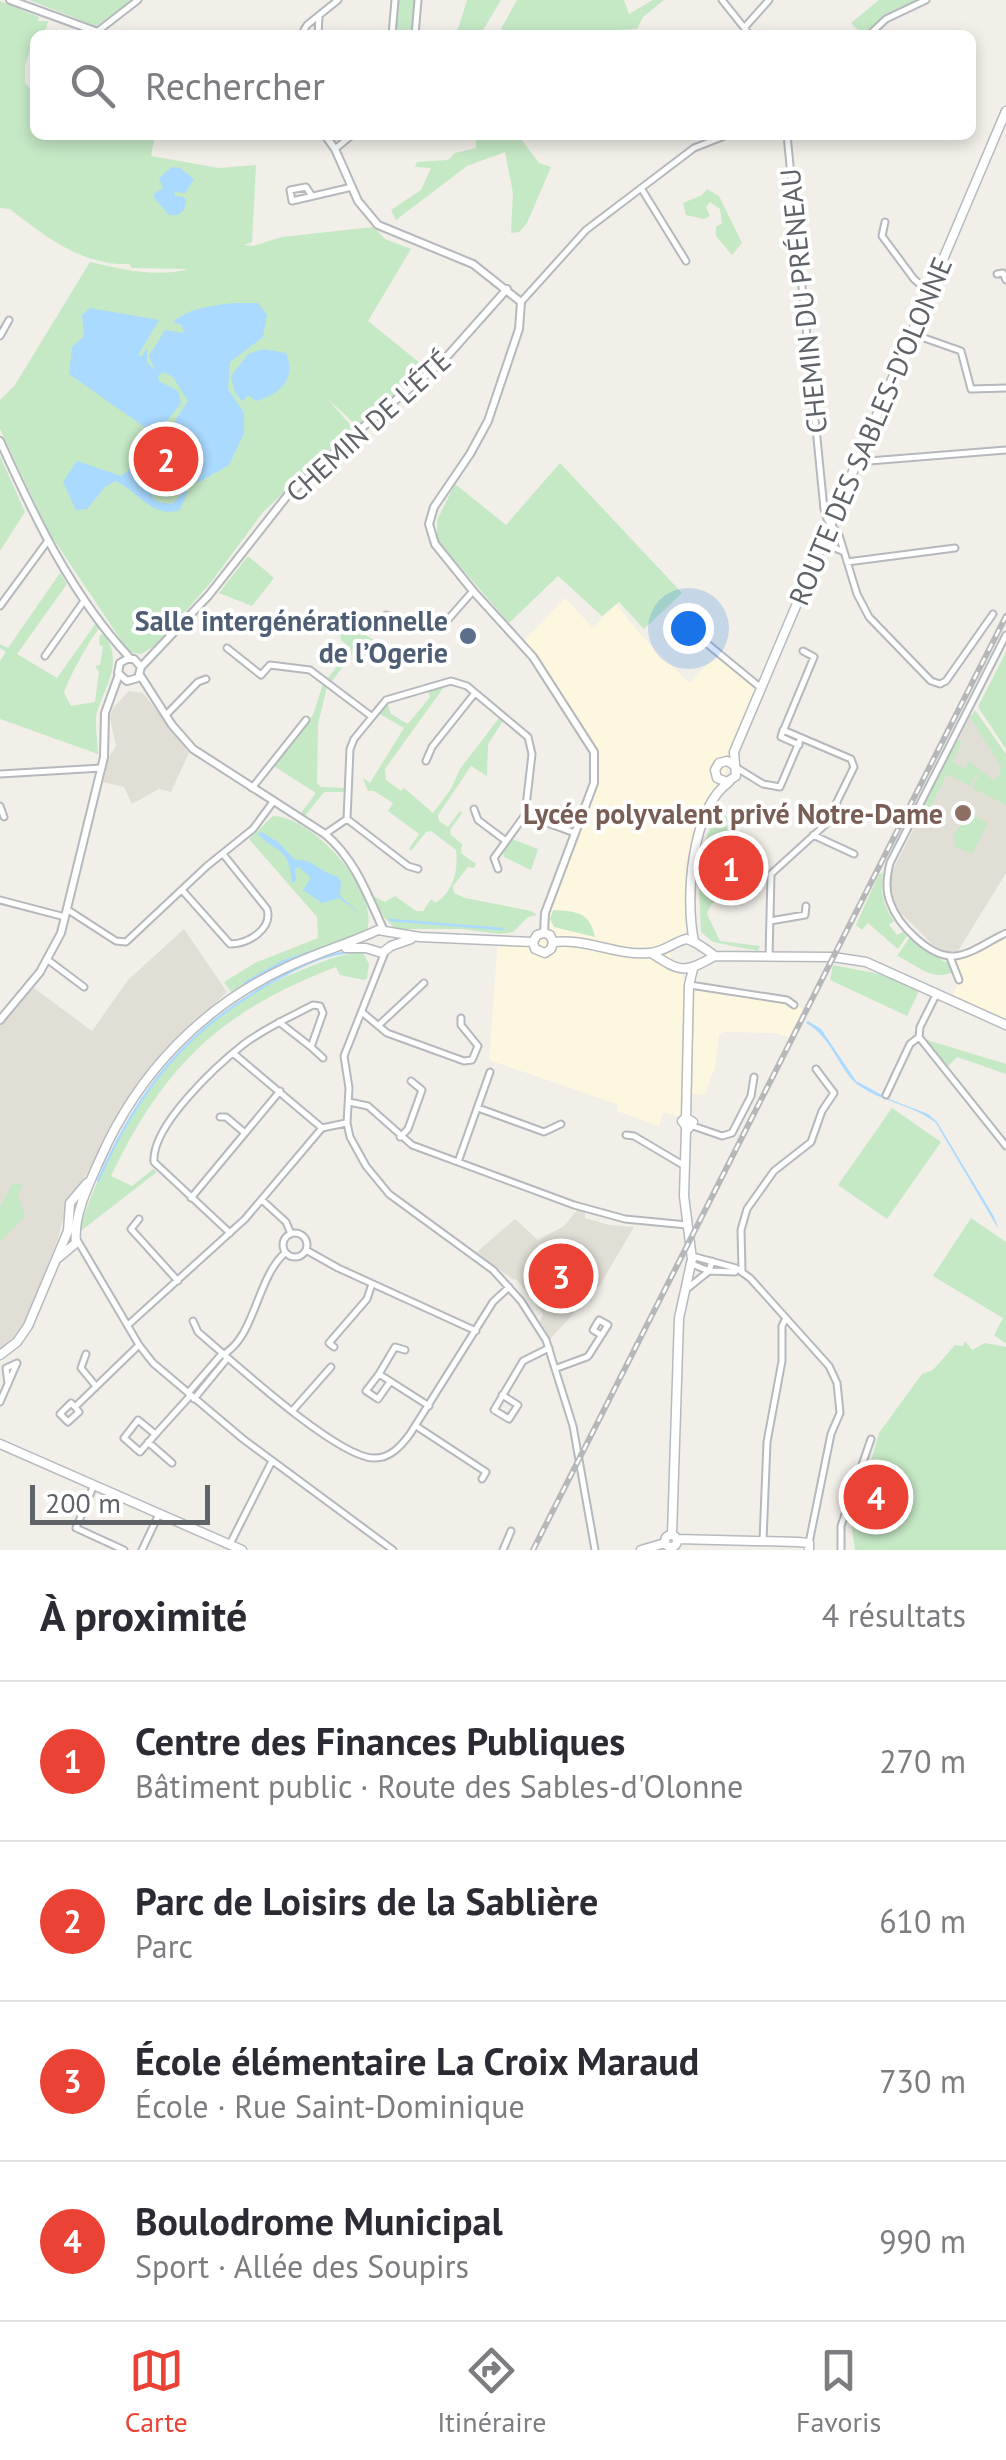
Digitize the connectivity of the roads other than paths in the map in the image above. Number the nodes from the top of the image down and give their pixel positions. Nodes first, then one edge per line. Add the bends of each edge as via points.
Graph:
1 (10, 0) edge
2 (138, 0) edge
3 (338, 0) edge
4 (394, 0) edge
5 (418, 0) edge
6 (722, 0) edge
7 (769, 0) edge
8 (926, 0) edge
9 (320, 16) junction
10 (745, 27) junction
11 (94, 30) edge
12 (105, 30) edge
13 (306, 30) edge
14 (319, 30) edge
15 (392, 30) edge
16 (415, 30) edge
17 (747, 30) edge
18 (874, 30) edge
19 (1005, 116) edge
20 (329, 140) edge
21 (346, 140) edge
22 (714, 140) edge
23 (787, 140) edge
24 (335, 149) junction
25 (352, 188) junction
26 (641, 188) junction
27 (312, 196) dead end
28 (885, 222) dead end
29 (686, 261) dead end
30 (997, 274) dead end
31 (1006, 280) edge
32 (507, 290) junction
33 (929, 292) junction
34 (522, 302) junction
35 (9, 320) dead end
36 (912, 334) junction
37 (0, 336) edge
38 (1006, 388) edge
39 (0, 441) edge
40 (1006, 450) edge
41 (858, 459) junction
42 (831, 524) junction
43 (47, 542) junction
44 (824, 543) junction
45 (955, 548) dead end
46 (844, 553) junction
47 (847, 562) junction
48 (473, 592) junction
49 (85, 600) junction
50 (0, 606) edge
51 (993, 614) dead end
52 (386, 615) dead end
53 (694, 633) dead end
54 (1006, 634) edge
55 (114, 642) junction
56 (228, 648) dead end
57 (802, 652) dead end
58 (152, 655) junction
59 (45, 656) dead end
60 (132, 659) junction
61 (307, 661) dead end
62 (120, 663) junction
63 (306, 670) junction
64 (140, 671) junction
65 (119, 676) junction
66 (206, 679) dead end
67 (129, 682) junction
68 (761, 688) junction
69 (149, 691) junction
70 (112, 693) junction
71 (476, 693) junction
72 (166, 715) junction
73 (371, 716) junction
74 (306, 720) dead end
75 (800, 741) junction
76 (734, 752) junction
77 (426, 761) dead end
78 (723, 761) junction
79 (735, 766) junction
80 (102, 768) junction
81 (0, 774) edge
82 (716, 776) junction
83 (753, 778) junction
84 (731, 781) junction
85 (0, 784) edge
86 (252, 788) junction
87 (717, 791) junction
88 (273, 802) junction
89 (0, 806) edge
90 (474, 809) dead end
91 (526, 815) junction
92 (4, 817) dead end
93 (347, 819) junction
94 (576, 833) junction
95 (325, 834) junction
96 (813, 835) junction
97 (506, 841) junction
98 (223, 854) junction
99 (854, 854) dead end
100 (418, 868) dead end
101 (498, 870) dead end
102 (182, 890) junction
103 (0, 900) edge
104 (373, 904) junction
105 (806, 906) dead end
106 (67, 914) junction
107 (770, 922) junction
108 (690, 926) junction
109 (386, 932) junction
110 (544, 933) junction
111 (1006, 933) edge
112 (370, 934) junction
113 (420, 937) junction
114 (681, 940) junction
115 (694, 941) junction
116 (533, 942) junction
117 (554, 942) junction
118 (672, 948) junction
119 (337, 949) junction
120 (388, 949) junction
121 (371, 950) junction
122 (701, 950) junction
123 (651, 953) junction
124 (715, 956) junction
125 (770, 956) junction
126 (950, 956) junction
127 (48, 960) junction
128 (697, 965) junction
129 (676, 966) junction
130 (378, 972) junction
131 (959, 980) dead end
132 (424, 983) dead end
133 (689, 985) junction
134 (84, 987) dead end
135 (936, 993) junction
136 (794, 1005) dead end
137 (363, 1013) junction
138 (461, 1018) dead end
139 (0, 1020) edge
140 (279, 1022) junction
141 (380, 1024) junction
142 (1006, 1026) edge
143 (919, 1037) junction
144 (311, 1047) junction
145 (233, 1053) junction
146 (323, 1058) dead end
147 (816, 1069) dead end
148 (490, 1072) dead end
149 (754, 1076) dead end
150 (411, 1081) dead end
151 (280, 1091) junction
152 (886, 1095) dead end
153 (349, 1102) junction
154 (478, 1108) junction
155 (220, 1116) dead end
156 (347, 1123) junction
157 (560, 1124) dead end
158 (689, 1127) junction
159 (322, 1128) junction
160 (245, 1133) junction
161 (626, 1136) dead end
162 (400, 1137) junction
163 (1006, 1146) edge
164 (458, 1162) junction
165 (683, 1166) junction
166 (191, 1198) junction
167 (262, 1200) junction
168 (139, 1218) dead end
169 (687, 1225) junction
170 (230, 1233) junction
171 (292, 1234) junction
172 (70, 1240) junction
173 (306, 1250) junction
174 (286, 1253) junction
175 (692, 1260) junction
176 (712, 1261) junction
177 (709, 1271) junction
178 (742, 1271) junction
179 (178, 1281) junction
180 (372, 1284) junction
181 (508, 1287) junction
182 (685, 1292) junction
183 (786, 1318) junction
184 (193, 1321) dead end
185 (128, 1324) junction
186 (476, 1330) junction
187 (601, 1336) dead end
188 (139, 1345) junction
189 (334, 1347) dead end
190 (549, 1348) junction
191 (405, 1350) dead end
192 (86, 1354) dead end
193 (226, 1354) junction
194 (0, 1355) edge
195 (331, 1367) dead end
196 (556, 1368) junction
197 (379, 1374) junction
198 (390, 1382) junction
199 (8, 1384) dead end
200 (95, 1384) junction
201 (502, 1395) junction
202 (191, 1396) junction
203 (0, 1402) edge
204 (429, 1406) junction
205 (74, 1407) dead end
206 (292, 1411) junction
207 (416, 1426) junction
208 (155, 1434) junction
209 (870, 1438) dead end
210 (148, 1442) junction
211 (0, 1444) edge
212 (272, 1461) junction
213 (172, 1462) dead end
214 (482, 1479) dead end
215 (94, 1485) junction
216 (158, 1514) junction
217 (511, 1531) dead end
218 (763, 1541) junction
219 (671, 1543) edge
220 (230, 1544) junction
221 (809, 1547) edge
222 (124, 1550) edge
223 (142, 1550) edge
224 (242, 1550) edge
225 (393, 1550) edge
226 (503, 1550) edge
227 (594, 1550) edge
228 (641, 1550) edge
229 (841, 1550) edge

1 - 11 street
2 - 12 street
3 - 9 street
4 - 15 street
5 - 16 street
6 - 10 street
7 - 10 street
8 - 18 street
9 - 13 street
9 - 14 street
10 - 17 street
19 - 33 main road, ROUTE DES SABLES-D'OLONNE
20 - 24 street
21 - 24 street
22 - 26 street
23 - 42 street, CHEMIN DU PRÉNEAU via 822,489
24 - 25 street
25 - 27 street
25 - 32 street via 378,225 473,264
26 - 29 street
26 - 34 street via 567,248
28 - 33 street via 882,236
30 - 31 street
32 - 34 street
32 - 58 street, CHEMIN DE L'ÉTÉ via 443,361 288,496
33 - 36 main road, ROUTE DES SABLES-D'OLONNE
34 - 48 street via 488,421 430,524 435,544
35 - 37 street
36 - 38 street via 961,350 971,389
36 - 41 main road, ROUTE DES SABLES-D'OLONNE
39 - 43 street
40 - 41 street
41 - 42 main road, ROUTE DES SABLES-D'OLONNE
42 - 44 main road, ROUTE DES SABLES-D'OLONNE
42 - 46 street, CHEMIN DU PRÉNEAU
43 - 49 street
43 - 50 street
44 - 46 street
44 - 68 main road, ROUTE DES SABLES-D'OLONNE
45 - 47 street
46 - 47 street, CHEMIN DU PRÉNEAU
47 - 51 street, CHEMIN DU PRÉNEAU via 874,623 936,684 946,681
48 - 52 street via 444,624
48 - 94 street via 533,656 594,752 594,784
49 - 55 street
49 - 59 street
53 - 68 street
54 - 126 street via 886,882 898,918 937,953
55 - 60 street
55 - 62 street
56 - 63 street via 261,675 270,665
57 - 75 street via 814,656 781,737
58 - 60 street
58 - 64 street, CHEMIN DE L'ÉTÉ
60 - 62 street
60 - 64 street
61 - 63 street
62 - 65 street
63 - 73 street
64 - 67 street, CHEMIN DE L'ÉTÉ
64 - 69 street
65 - 67 street
65 - 70 street
66 - 72 street
67 - 69 street
67 - 70 street, CHEMIN DE L'ÉTÉ
68 - 76 main road, ROUTE DES SABLES-D'OLONNE
69 - 72 street
70 - 80 street
71 - 73 street via 446,682 388,700
71 - 77 street
71 - 91 street via 530,741
72 - 86 street via 193,749
73 - 93 street via 350,749
74 - 86 street
75 - 83 street via 780,787
75 - 96 street via 853,761 826,824
76 - 78 main road, ROUTE DES SABLES-D'OLONNE
76 - 79 main road, ROUTE DES SABLES-D'OLONNE
78 - 79 main road
78 - 82 main road
79 - 83 street
79 - 84 main road
80 - 81 street
80 - 106 street
81 - 85 street
82 - 84 main road
82 - 87 main road
83 - 84 street
84 - 87 main road
86 - 88 street
87 - 108 main road via 695,849
88 - 95 street
88 - 98 street
89 - 92 street
90 - 97 street
91 - 94 street
91 - 97 street
93 - 95 street
93 - 100 street
94 - 110 street
95 - 104 street
96 - 99 street
96 - 107 street via 772,874
97 - 101 street via 494,858
98 - 102 street
98 - 102 street via 267,910 266,927 230,944
102 - 106 street via 126,942
103 - 106 street
104 - 109 street
104 - 112 street
105 - 107 street via 805,915
106 - 127 street
107 - 125 street
108 - 114 main road
108 - 115 main road
109 - 112 main road
109 - 113 main road
109 - 120 main road
110 - 116 main road
110 - 117 main road
111 - 126 street
112 - 119 main road
112 - 121 main road
113 - 116 main road
113 - 120 main road
114 - 115 main road
114 - 118 main road
115 - 122 main road
116 - 117 main road via 542,953
117 - 123 main road
118 - 123 main road
118 - 129 main road
119 - 121 main road
119 - 172 main road via 263,979 170,1049 131,1102 76,1206
120 - 121 main road
120 - 130 street
121 - 130 street
122 - 124 main road
122 - 128 main road
123 - 129 main road
124 - 125 main road
124 - 128 main road
125 - 135 main road via 866,962
126 - 131 street
127 - 134 street
127 - 139 street
128 - 129 main road
128 - 133 main road
129 - 133 main road
130 - 137 street
132 - 141 street
133 - 136 street
133 - 158 main road via 682,1120
135 - 142 main road
135 - 143 street
137 - 141 street
137 - 153 street via 344,1056
138 - 141 street via 478,1046 472,1060
140 - 144 street
140 - 144 street via 320,1006 324,1013
140 - 145 street
143 - 152 street
143 - 163 street
144 - 146 street
145 - 151 street
145 - 166 street via 188,1097 152,1155
147 - 178 street via 834,1093 811,1142 774,1171 747,1209
148 - 154 street
149 - 158 street via 732,1133
150 - 162 street via 422,1090
151 - 159 street
151 - 160 street
153 - 156 street
153 - 162 street via 368,1106
154 - 157 street via 544,1132
154 - 164 street
155 - 160 street
156 - 159 street
156 - 181 street via 358,1154 389,1194
158 - 165 main road
159 - 167 street
160 - 166 street
161 - 165 street
162 - 164 street
164 - 169 street via 592,1211
165 - 169 main road
166 - 170 street
167 - 170 street
167 - 171 street
168 - 179 street via 131,1228
169 - 175 main road
170 - 179 street
171 - 173 street via 303,1236
171 - 174 street via 284,1240
172 - 185 street via 84,1250
172 - 194 main road via 25,1332
173 - 174 street via 296,1258
173 - 180 street
174 - 193 street
175 - 176 street
175 - 177 street
175 - 182 main road
176 - 177 street
176 - 178 street
177 - 178 street
177 - 182 street
178 - 183 street
179 - 185 street
180 - 186 street
180 - 189 street via 330,1343
181 - 186 street
181 - 190 street
182 - 219 main road
183 - 218 street via 766,1442
183 - 221 street via 836,1378 839,1419
184 - 193 street
185 - 188 street
186 - 204 street
187 - 196 street via 587,1357
188 - 200 street
188 - 202 street
190 - 196 street
190 - 201 street via 523,1361
191 - 197 street via 396,1347
192 - 200 street via 81,1368
193 - 202 street
193 - 206 street
195 - 206 street
196 - 227 street
197 - 198 street
197 - 198 street via 366,1391 378,1399
198 - 204 street
199 - 203 street
200 - 205 street
201 - 201 street via 494,1410 510,1420 518,1405
202 - 208 street
202 - 212 street
204 - 207 street
206 - 207 street via 369,1458 395,1451
207 - 214 street via 486,1472
208 - 210 street
208 - 210 street via 138,1420 124,1438 140,1452
209 - 229 street via 841,1526
210 - 213 street
211 - 215 main road
212 - 220 street
212 - 225 street
215 - 216 main road
215 - 222 street via 76,1528
216 - 220 main road
216 - 223 street
217 - 226 street
218 - 219 main road
218 - 221 main road
219 - 228 main road
220 - 224 main road

